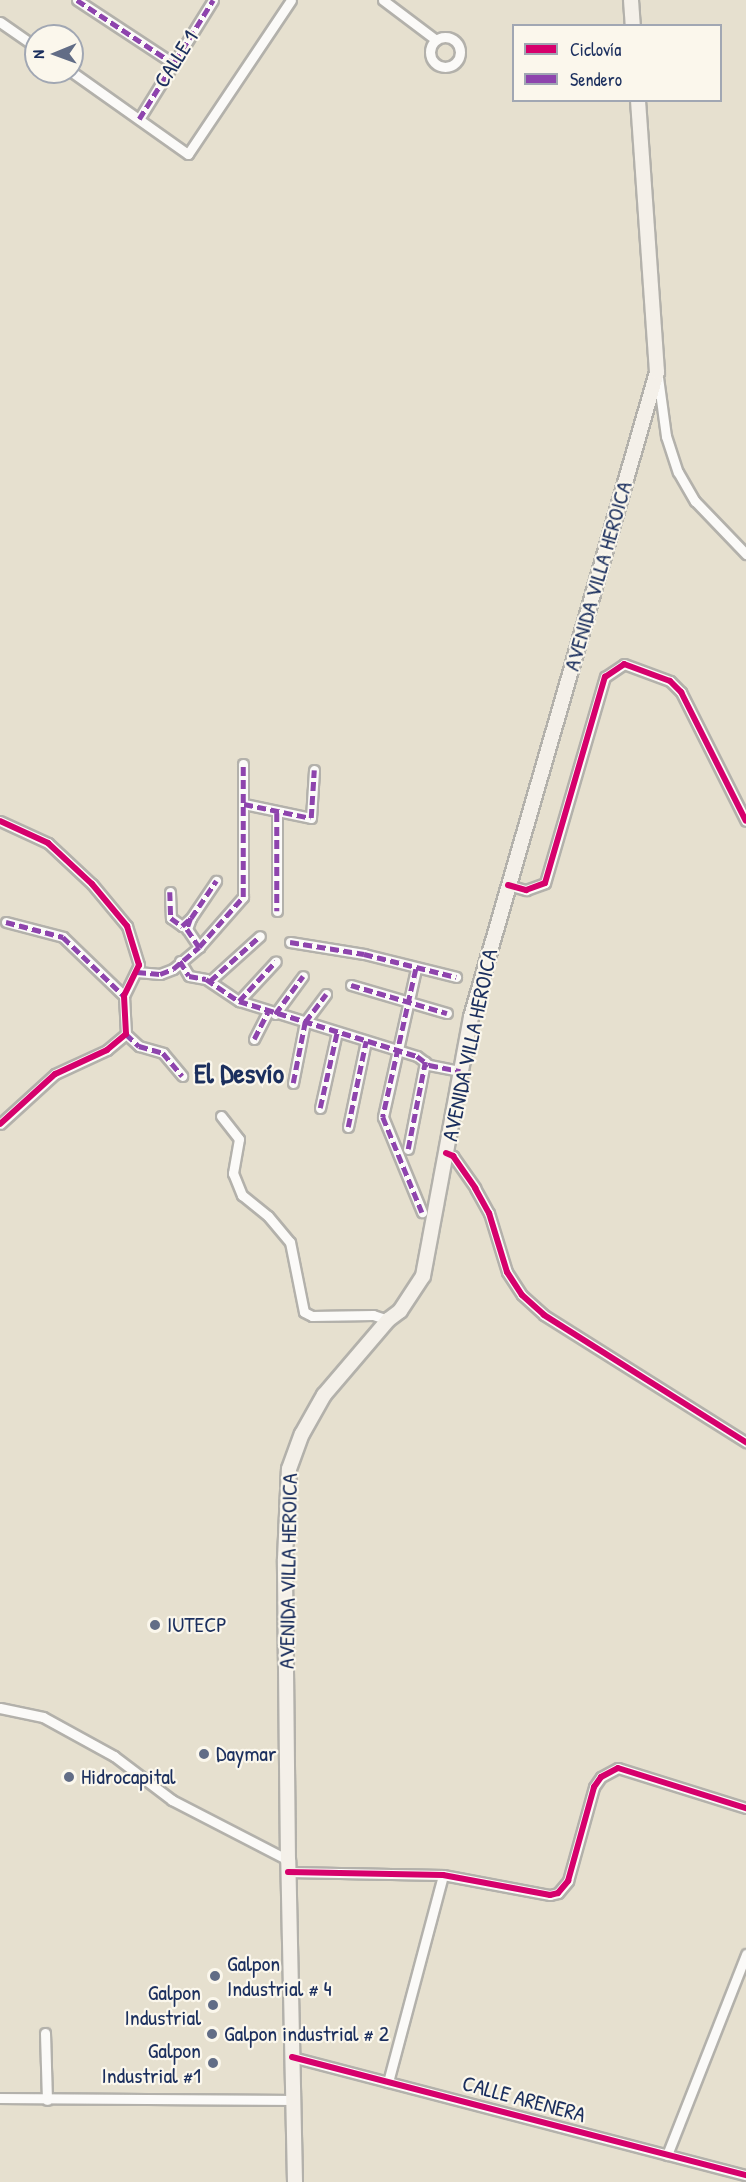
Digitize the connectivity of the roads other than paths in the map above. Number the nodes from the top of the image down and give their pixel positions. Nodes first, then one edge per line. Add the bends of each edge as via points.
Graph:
1 (77, 0) edge
2 (291, 0) edge
3 (384, 0) edge
4 (631, 0) edge
5 (210, 1) edge
6 (0, 22) edge
7 (633, 24) edge
8 (24, 39) edge
9 (436, 40) dead end
10 (173, 63) junction
11 (84, 80) edge
12 (638, 102) edge
13 (139, 119) junction
14 (657, 372) junction
15 (746, 554) edge
16 (243, 764) dead end
17 (314, 770) dead end
18 (244, 804) junction
19 (277, 813) junction
20 (0, 820) edge
21 (746, 821) edge
22 (216, 881) dead end
23 (508, 885) junction
24 (170, 892) dead end
25 (277, 911) dead end
26 (191, 918) junction
27 (6, 922) dead end
28 (260, 936) dead end
29 (290, 942) dead end
30 (199, 947) junction
31 (180, 961) junction
32 (276, 961) dead end
33 (416, 969) junction
34 (137, 972) junction
35 (303, 976) dead end
36 (456, 977) dead end
37 (210, 981) junction
38 (351, 985) dead end
39 (326, 994) dead end
40 (124, 996) junction
41 (239, 1001) junction
42 (408, 1004) junction
43 (272, 1013) junction
44 (447, 1013) dead end
45 (305, 1022) junction
46 (337, 1032) junction
47 (126, 1034) junction
48 (254, 1039) dead end
49 (366, 1041) junction
50 (397, 1051) junction
51 (424, 1062) junction
52 (460, 1071) junction
53 (182, 1076) dead end
54 (293, 1083) dead end
55 (320, 1108) dead end
56 (220, 1116) dead end
57 (0, 1124) edge
58 (348, 1127) dead end
59 (408, 1149) dead end
60 (446, 1153) junction
61 (422, 1212) dead end
62 (388, 1320) junction
63 (746, 1442) edge
64 (0, 1708) edge
65 (746, 1808) edge
66 (288, 1866) junction
67 (443, 1875) junction
68 (746, 1954) edge
69 (45, 2033) dead end
70 (292, 2057) junction
71 (388, 2082) junction
72 (0, 2098) edge
73 (46, 2100) junction
74 (292, 2100) junction
75 (667, 2155) junction
76 (746, 2175) edge
77 (294, 2182) edge

1 - 10 street
2 - 13 street via 188,153
3 - 9 street
4 - 7 main road
5 - 10 street, CALLE 1
6 - 8 street
10 - 13 street, CALLE 1
11 - 13 street
12 - 14 main road, AVENIDA VILLA HEROICA
14 - 15 street via 666,436 678,471 696,501
14 - 23 main road, AVENIDA VILLA HEROICA
16 - 18 street
17 - 19 street via 311,818
18 - 19 street
18 - 30 street via 243,897
19 - 25 street
20 - 34 street via 48,843 114,907 134,940
21 - 23 street via 681,692 670,681 624,664 604,677 545,883 526,890
22 - 26 street
23 - 52 main road, AVENIDA VILLA HEROICA
24 - 26 street via 171,918 182,926
26 - 30 street via 187,929
27 - 40 street via 63,937
28 - 37 street
29 - 33 street via 364,954
30 - 31 street
31 - 34 street via 160,974
31 - 37 street via 189,976
32 - 41 street
33 - 36 street
33 - 42 street
34 - 40 street
35 - 43 street
37 - 41 street
38 - 42 street
39 - 45 street
40 - 47 street
41 - 43 street
42 - 44 street
42 - 50 street
43 - 45 street
43 - 48 street
45 - 46 street
45 - 54 street
46 - 49 street
46 - 55 street
47 - 53 street via 139,1046 163,1053
47 - 57 street via 107,1050 56,1074
49 - 50 street
49 - 58 street
50 - 51 street
50 - 61 street via 383,1117
51 - 52 street
51 - 59 street
52 - 60 main road, AVENIDA VILLA HEROICA
56 - 62 street via 239,1139 233,1173 243,1195 290,1242 304,1312 312,1316 373,1316
60 - 62 main road, AVENIDA VILLA HEROICA via 423,1275 400,1311
60 - 63 street via 453,1156 476,1188 489,1213 507,1272 522,1295 544,1315
62 - 66 main road, AVENIDA VILLA HEROICA via 324,1395 302,1434 289,1469 285,1535
64 - 66 street via 44,1717 114,1756 172,1800
65 - 67 street via 618,1768 601,1777 594,1788 568,1881 558,1893
66 - 67 street
66 - 70 main road, AVENIDA VILLA HEROICA
67 - 71 street
68 - 75 street
69 - 73 street
70 - 71 street, CALLE ARENERA
70 - 74 main road, AVENIDA VILLA HEROICA
71 - 75 street, CALLE ARENERA
72 - 73 street
73 - 74 street
74 - 77 main road, AVENIDA VILLA HEROICA
75 - 76 street, CALLE ARENERA

